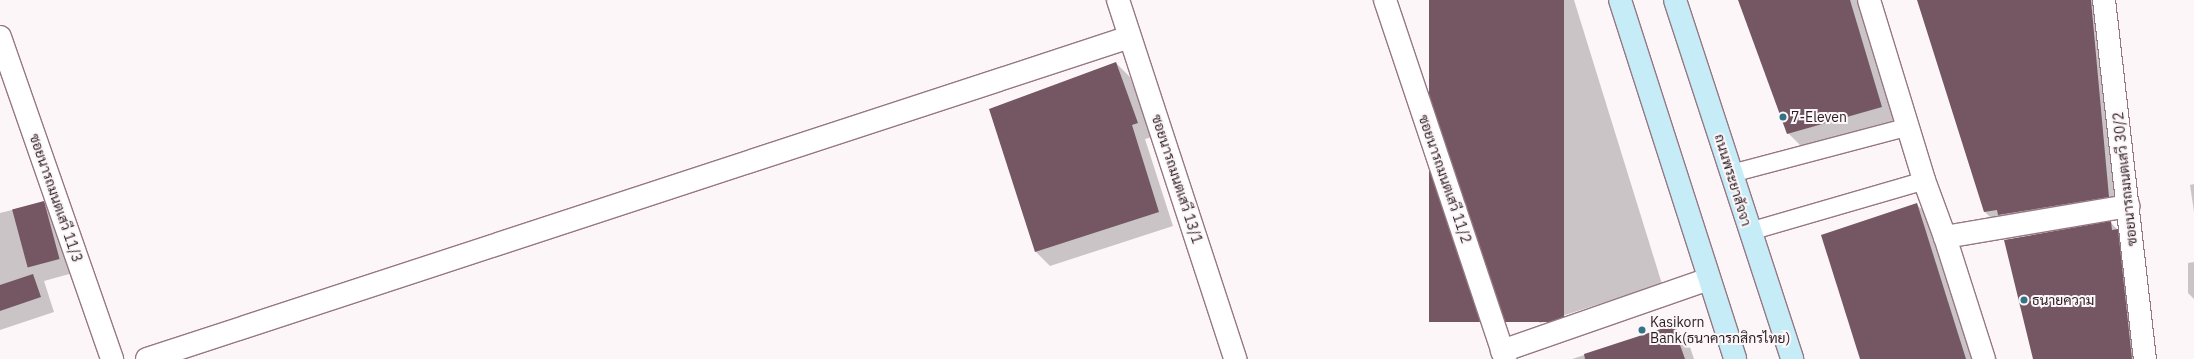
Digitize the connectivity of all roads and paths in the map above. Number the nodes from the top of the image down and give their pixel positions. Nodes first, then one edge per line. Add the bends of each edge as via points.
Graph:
1 (1118, 0) edge
2 (1385, 0) edge
3 (1620, 0) edge
4 (1675, 0) edge
5 (1869, 0) edge
6 (2104, 0) edge
7 (0, 36) edge
8 (1130, 37) junction
9 (1909, 126) junction
10 (1731, 173) junction
11 (1924, 180) junction
12 (2128, 206) junction
13 (1749, 231) junction
14 (1945, 237) junction
15 (1709, 279) junction
16 (1504, 355) edge
17 (112, 359) edge
18 (147, 359) edge
19 (1235, 359) edge
20 (1735, 359) edge
21 (1792, 359) edge
22 (1984, 359) edge
23 (2145, 359) edge

1 - 8 street, ซอยนารถมนตเสวี 13/1
2 - 16 street, ซอยนารถมนตเสวี 11/2
3 - 15 main road
4 - 10 main road, ถนนพระยาสัจจา
5 - 9 street
6 - 12 street, ซอยนารถมนตเสวี 30/2
7 - 17 street, ซอยนารถมนตเสวี 11/3
8 - 18 street
8 - 19 street, ซอยนารถมนตเสวี 13/1
9 - 10 lane
9 - 11 street
10 - 13 main road, ถนนพระยาสัจจา
11 - 13 lane
11 - 14 street
12 - 14 street
12 - 23 street, ซอยนารถมนตเสวี 30/2
13 - 21 main road, ถนนพระยาสัจจา
14 - 22 street
15 - 16 street
15 - 20 main road

